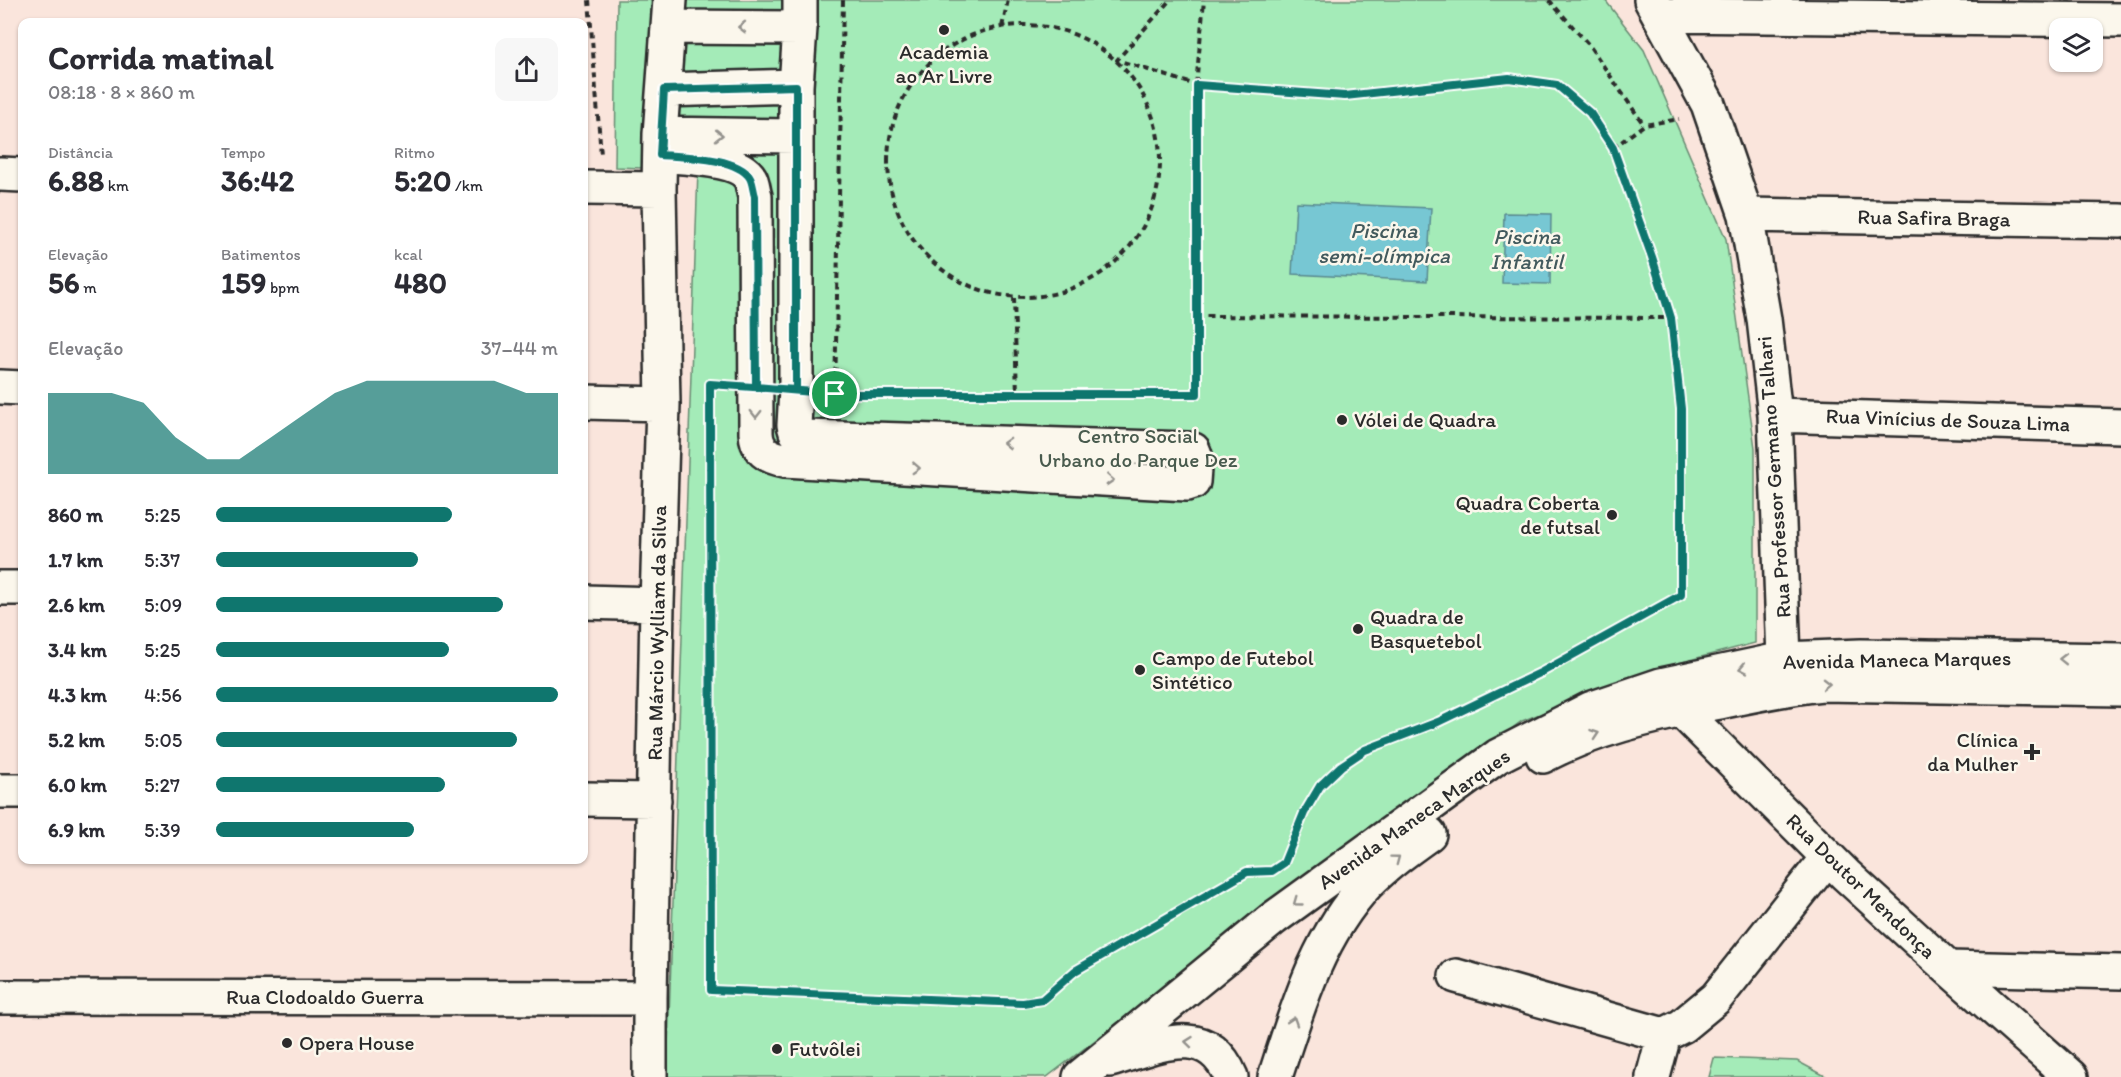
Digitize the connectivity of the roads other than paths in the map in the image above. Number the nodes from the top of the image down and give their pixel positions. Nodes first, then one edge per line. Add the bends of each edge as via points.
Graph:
1 (1656, 8) edge
2 (669, 14) edge
3 (800, 14) edge
4 (2121, 20) edge
5 (796, 86) junction
6 (664, 90) junction
7 (796, 136) junction
8 (660, 144) junction
9 (0, 174) edge
10 (18, 175) edge
11 (594, 188) edge
12 (659, 189) junction
13 (1746, 215) junction
14 (2121, 221) edge
15 (0, 387) edge
16 (18, 388) edge
17 (588, 402) edge
18 (663, 404) junction
19 (1775, 415) junction
20 (2121, 426) edge
21 (0, 588) edge
22 (18, 588) edge
23 (588, 602) edge
24 (657, 604) junction
25 (2121, 660) edge
26 (1785, 673) junction
27 (1661, 685) junction
28 (2121, 689) edge
29 (1681, 710) junction
30 (0, 791) edge
31 (18, 791) edge
32 (588, 799) edge
33 (654, 800) junction
34 (1828, 857) junction
35 (1947, 968) junction
36 (2121, 972) edge
37 (1456, 976) dead end
38 (0, 997) edge
39 (650, 998) junction
40 (1664, 1035) junction
41 (1088, 1070) edge
42 (651, 1077) edge
43 (1231, 1077) edge
44 (1275, 1077) edge
45 (1653, 1077) edge
46 (2071, 1077) edge

1 - 4 street
1 - 13 street, Rua Professor Germano Talhari via 1708,104
3 -> 2 street
2 - 6 street, Rua Márcio Wylliam da Silva
3 - 5 street
5 - 6 street
5 - 7 street
6 - 8 street, Rua Márcio Wylliam da Silva
8 -> 7 street
8 -> 7 street via 738,167 750,177 755,196 756,441 772,458 1187,484 1194,480 1195,455 1188,449 807,437 796,432
8 - 12 street, Rua Márcio Wylliam da Silva
9 - 10 street
11 - 12 street
12 - 18 street, Rua Márcio Wylliam da Silva
13 - 14 street, Rua Safira Braga
13 - 19 street, Rua Professor Germano Talhari
15 - 16 street
17 - 18 street
18 - 24 street, Rua Márcio Wylliam da Silva
19 - 20 street, Rua Vinícius de Souza Lima
19 - 26 street, Rua Professor Germano Talhari
21 - 22 street
23 - 24 street
24 - 33 street, Rua Márcio Wylliam da Silva
25 -> 26 street, Avenida Maneca Marques via 1861,656
26 -> 27 street, Avenida Maneca Marques
26 -> 28 street, Avenida Maneca Marques via 1822,684
26 - 29 street, Avenida Maneca Marques
27 - 29 street, Rua Doutor Mendonça
27 -> 41 street, Avenida Maneca Marques via 1590,709 1498,756 1274,918
29 - 34 street, Rua Doutor Mendonça
44 -> 29 street, Avenida Maneca Marques via 1321,953 1345,911 1389,864 1507,776 1568,743 1635,720
30 - 31 street
32 - 33 street
33 - 39 street, Rua Márcio Wylliam da Silva
34 - 35 street, Rua Doutor Mendonça
34 - 40 street via 1716,998
35 - 36 street
35 - 46 street, Rua Doutor Mendonça
37 - 40 street
38 - 39 street, Rua Clodoaldo Guerra
39 - 42 street, Rua Márcio Wylliam da Silva
40 - 45 street
43 -> 41 street via 1215,1051 1189,1041 1175,1041

